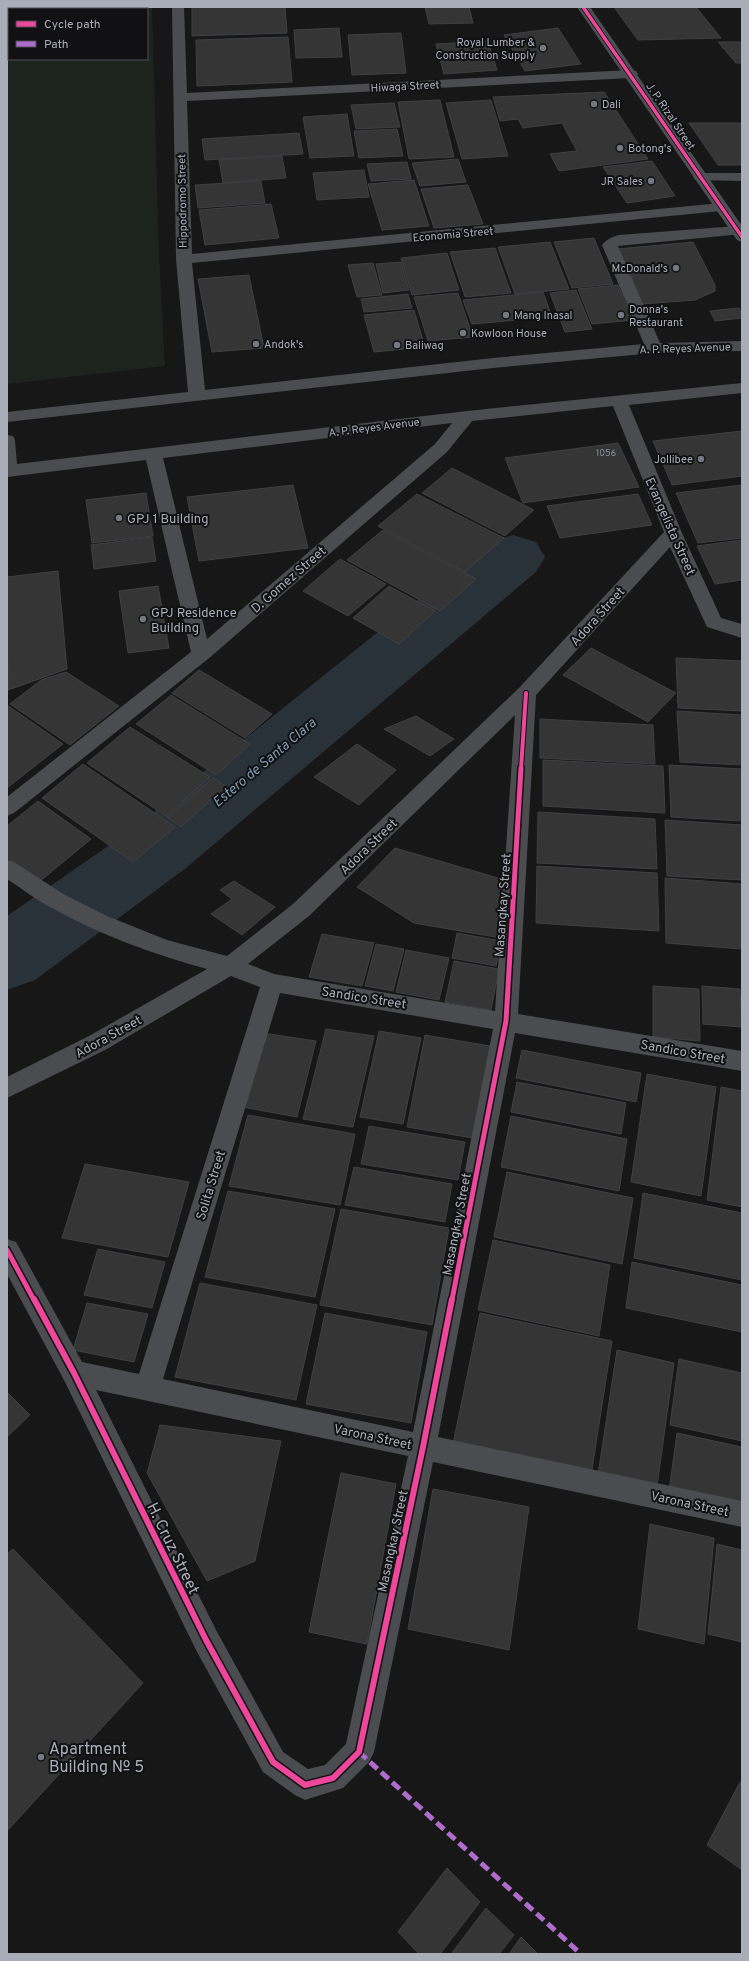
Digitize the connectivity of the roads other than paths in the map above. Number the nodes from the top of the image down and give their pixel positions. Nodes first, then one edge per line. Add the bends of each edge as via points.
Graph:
1 (178, 7) edge
2 (583, 7) edge
3 (631, 74) junction
4 (180, 97) junction
5 (700, 177) junction
6 (742, 177) edge
7 (721, 207) junction
8 (740, 234) edge
9 (184, 259) junction
10 (742, 346) edge
11 (654, 348) junction
12 (742, 388) edge
13 (197, 395) junction
14 (619, 401) junction
15 (467, 416) junction
16 (7, 417) edge
17 (7, 440) edge
18 (153, 453) junction
19 (8, 470) edge
20 (673, 533) junction
21 (742, 631) edge
22 (201, 654) junction
23 (526, 693) junction
24 (7, 808) edge
25 (7, 868) edge
26 (230, 966) junction
27 (272, 982) junction
28 (506, 1021) junction
29 (742, 1061) edge
30 (7, 1088) edge
31 (7, 1250) edge
32 (74, 1373) junction
33 (148, 1387) junction
34 (423, 1447) junction
35 (742, 1514) edge
36 (359, 1752) joint

1 - 4 street, Hippodromo Street
2 - 3 main road, J. P. Rizal Street
3 - 4 street, Hiwaga Street
3 - 5 main road, J. P. Rizal Street
4 - 9 street, Hippodromo Street
5 - 6 street
5 - 7 main road, J. P. Rizal Street
7 - 8 main road, J. P. Rizal Street
7 - 9 street, Economia Street
8 - 11 street via 619,240 610,245
9 - 13 street, Hippodromo Street
10 - 11 street, A. P. Reyes Avenue
11 - 13 street, A. P. Reyes Avenue
12 - 14 street, A. P. Reyes Avenue
13 - 16 street, A. P. Reyes Avenue
14 - 15 street, A. P. Reyes Avenue
14 - 20 street, Evangelista Street
15 - 18 street, A. P. Reyes Avenue
15 - 22 street, D. Gomez Street via 441,448
17 - 19 street
18 - 19 street, A. P. Reyes Avenue
18 - 22 street
20 - 21 street, Evangelista Street via 714,622
20 - 23 street, Adora Street
22 - 24 street, D. Gomez Street
23 - 26 street, Adora Street via 301,910
23 - 28 street, Masangkay Street
25 - 26 street, Sandico Street via 57,901 99,922 164,948
26 - 27 street, Sandico Street
26 - 30 street, Adora Street via 97,1043
27 - 28 street, Sandico Street
27 - 33 street, Solita Street
28 - 29 street, Sandico Street
28 - 34 street, Masangkay Street
31 - 32 street, H. Cruz Street
32 - 33 street, Varona Street
32 - 36 street, H. Cruz Street via 169,1568 273,1762 305,1785 333,1778
33 - 34 street, Varona Street
34 - 35 street, Varona Street
34 - 36 street, Masangkay Street

